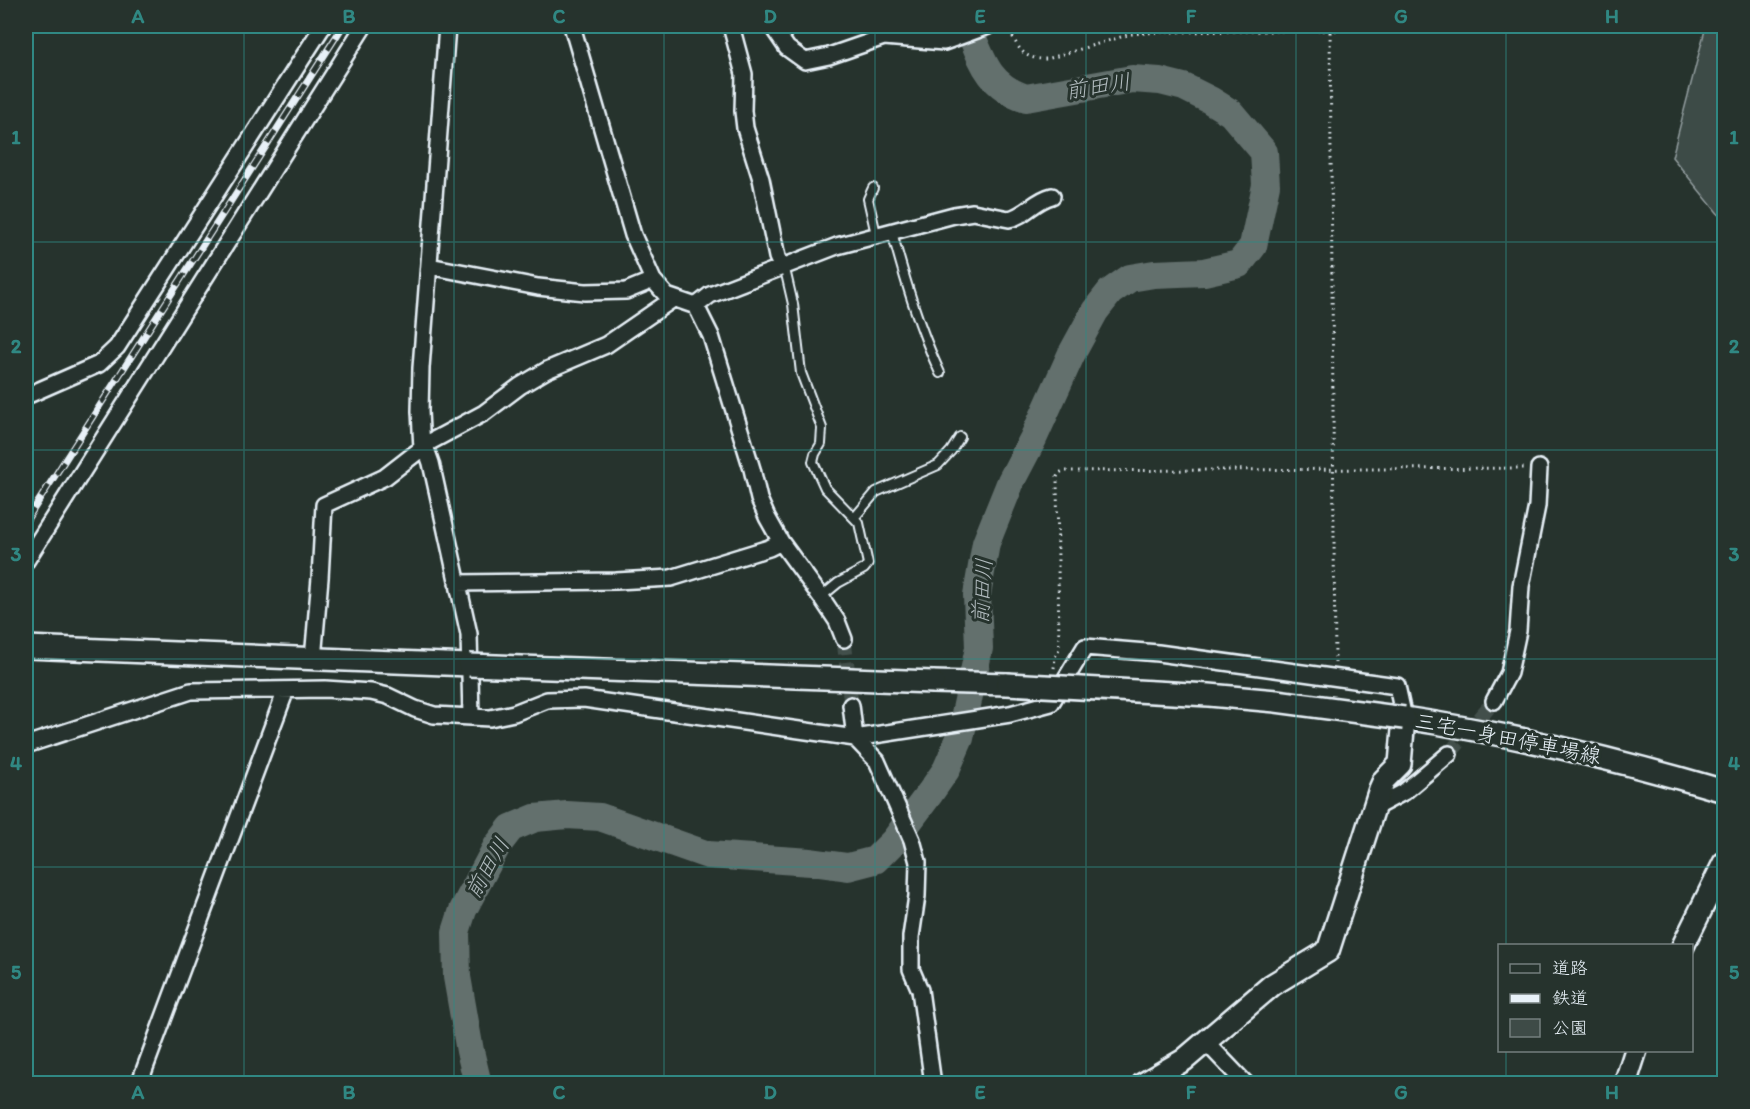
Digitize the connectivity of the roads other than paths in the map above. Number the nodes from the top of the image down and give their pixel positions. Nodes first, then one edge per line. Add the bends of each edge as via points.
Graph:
1 (323, 26) edge
2 (364, 26) edge
3 (447, 26) edge
4 (572, 26) edge
5 (730, 26) edge
6 (772, 26) edge
7 (988, 26) edge
8 (873, 188) dead end
9 (1052, 196) dead end
10 (892, 232) junction
11 (876, 234) junction
12 (429, 266) junction
13 (782, 266) junction
14 (653, 280) junction
15 (673, 299) junction
16 (696, 306) junction
17 (940, 373) dead end
18 (26, 396) edge
19 (960, 437) dead end
20 (423, 448) junction
21 (1539, 468) road end
22 (855, 517) junction
23 (781, 542) junction
24 (26, 561) edge
25 (457, 583) junction
26 (821, 597) junction
27 (844, 639) tunnel mouth
28 (26, 647) edge
29 (313, 659) junction
30 (469, 665) junction
31 (286, 690) junction
32 (1494, 701) tunnel mouth
33 (851, 705) tunnel mouth
34 (471, 717) junction
35 (1404, 718) junction
36 (855, 738) junction
37 (26, 745) edge
38 (1449, 754) tunnel mouth
39 (1725, 791) edge
40 (1374, 808) junction
41 (1725, 863) edge
42 (1684, 944) edge
43 (1205, 1041) junction
44 (1635, 1052) edge
45 (139, 1083) edge
46 (933, 1083) edge
47 (1143, 1083) edge
48 (1246, 1083) edge
49 (1625, 1083) edge

1 - 18 street via 117,347 99,364
2 - 24 street
3 - 12 street
4 - 14 street via 633,235
5 - 13 street via 744,74 745,128
6 - 7 street via 787,48 805,61 884,36 944,42
8 - 11 lane via 868,199
9 - 10 street via 1014,218 973,212
10 - 11 street
10 - 17 lane via 925,341
11 - 13 street
12 - 14 street via 585,292 626,291
12 - 20 street via 421,389
13 - 16 street via 710,295
13 - 22 lane via 793,304 801,373 822,428 821,444 813,462 825,488
14 - 15 street
15 - 16 street
15 - 20 street via 606,345 547,370
16 - 23 street via 711,336 759,499
19 - 22 lane via 938,465 876,492
20 - 25 street via 431,463
20 - 29 street via 385,477 324,505
21 - 32 street via 1518,631 1509,673
22 - 26 lane via 862,530 868,564
23 - 25 street via 671,578
23 - 26 street
25 - 30 street via 469,634
26 - 27 street
28 - 29 street
29 - 30 street
30 - 34 street
30 - 35 street, bridge via 1209,695
31 - 34 street via 371,692 434,715
31 - 37 street via 191,691
31 - 45 street
33 - 36 street
34 - 36 street via 501,717 547,700 584,699
35 - 36 street via 1397,686 1085,647 1051,703 1010,714
35 - 39 street, 三宅一身田停車場線 via 1545,743
35 - 40 street, 三宅一身田停車場線 via 1400,764 1384,780
36 - 46 street via 877,761 918,862 911,969 920,990
38 - 40 street via 1404,792
40 - 43 street, 三宅一身田停車場線 via 1328,951 1272,986
41 - 42 street
43 - 47 street, 三宅一身田停車場線 via 1184,1060
43 - 48 street
44 - 49 street

